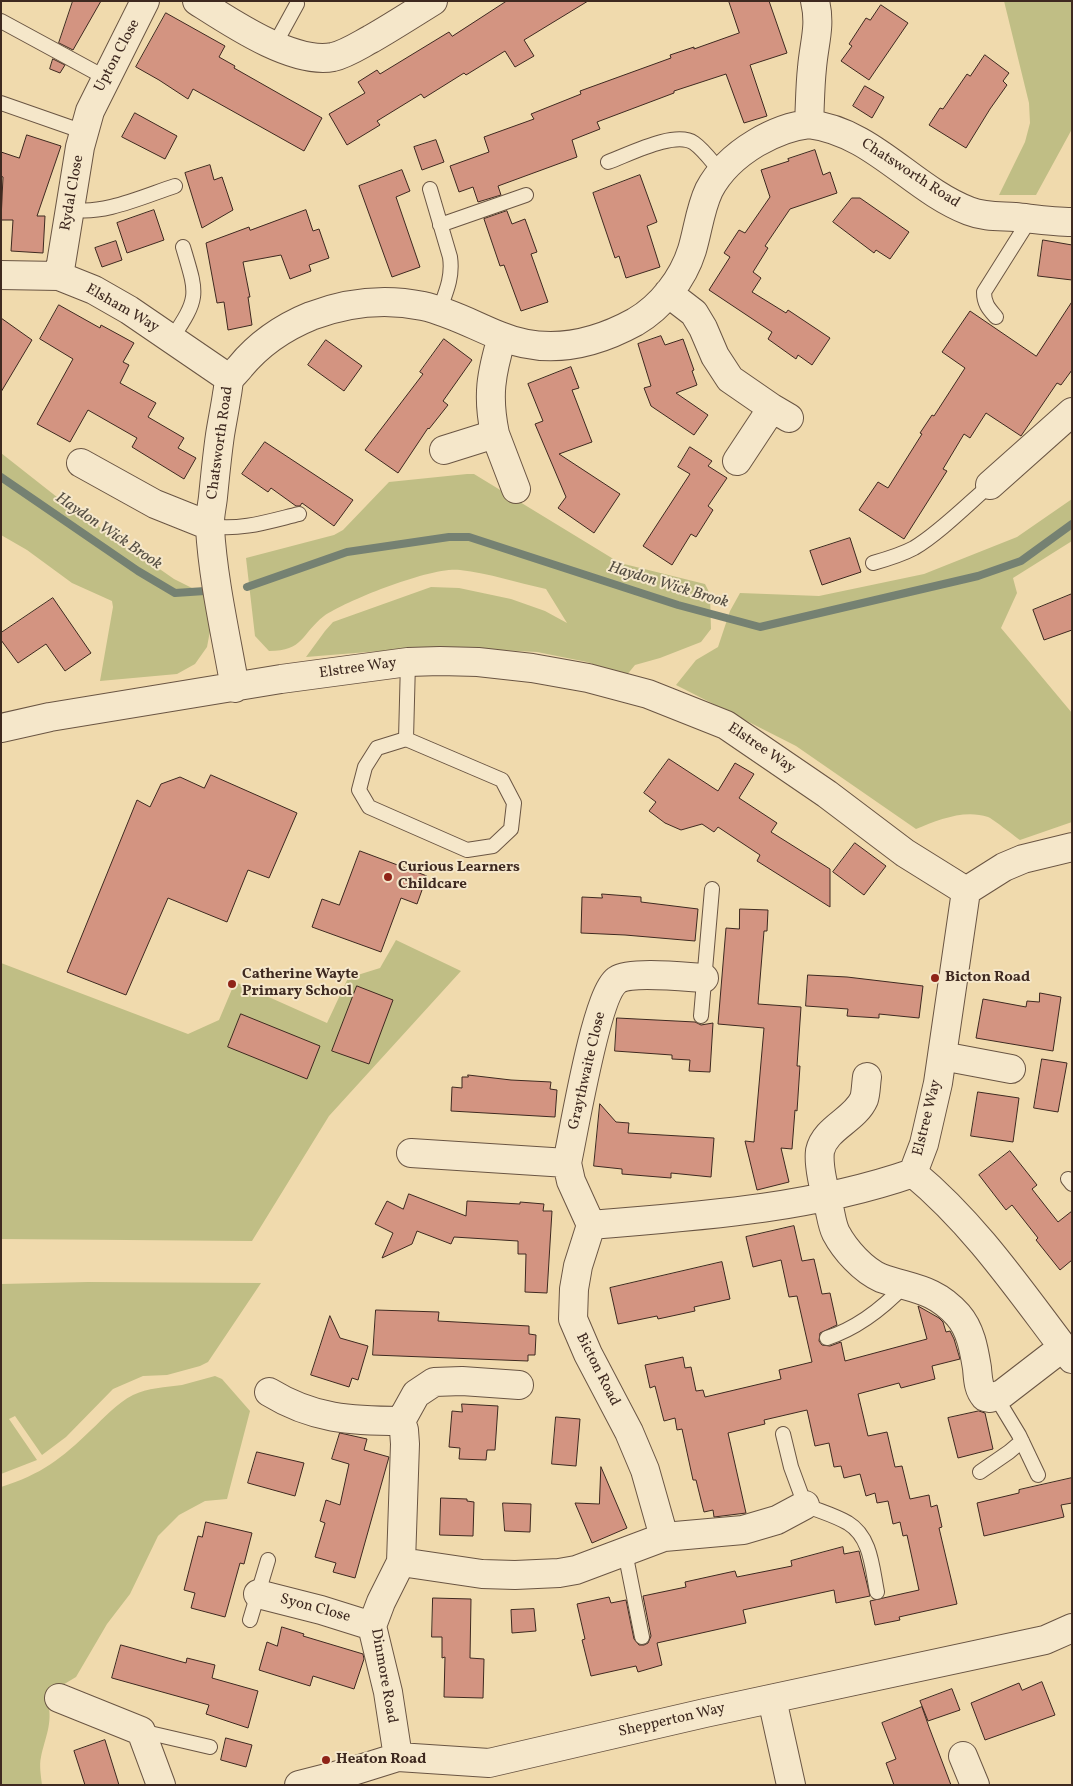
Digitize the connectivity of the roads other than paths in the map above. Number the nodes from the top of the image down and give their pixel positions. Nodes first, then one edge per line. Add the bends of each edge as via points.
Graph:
1 (145, 1) edge
2 (197, 1) edge
3 (433, 1) edge
4 (815, 1) edge
5 (297, 4) dead end
6 (1, 21) edge
7 (274, 46) junction
8 (106, 78) junction
9 (1, 103) edge
10 (87, 121) junction
11 (810, 124) junction
12 (608, 162) dead end
13 (721, 172) junction
14 (175, 186) dead end
15 (430, 189) dead end
16 (526, 195) dead end
17 (70, 209) junction
18 (1030, 219) junction
19 (1072, 222) edge
20 (440, 225) junction
21 (183, 247) dead end
22 (1, 274) edge
23 (59, 276) junction
24 (668, 293) junction
25 (439, 311) junction
26 (996, 317) dead end
27 (502, 337) junction
28 (172, 338) junction
29 (230, 379) junction
30 (1072, 412) edge
31 (495, 434) junction
32 (444, 450) dead end
33 (737, 461) dead end
34 (81, 463) dead end
35 (990, 485) joint
36 (516, 489) dead end
37 (299, 514) dead end
38 (210, 526) junction
39 (873, 564) dead end
40 (408, 662) junction
41 (235, 688) junction
42 (1, 728) edge
43 (406, 738) junction
44 (1072, 847) edge
45 (712, 889) dead end
46 (966, 891) junction
47 (704, 978) junction
48 (701, 1016) dead end
49 (942, 1056) junction
50 (1010, 1068) dead end
51 (867, 1077) dead end
52 (411, 1153) dead end
53 (567, 1163) junction
54 (914, 1173) junction
55 (826, 1197) junction
56 (590, 1225) junction
57 (906, 1285) junction
58 (827, 1338) dead end
59 (1067, 1353) edge
60 (519, 1385) dead end
61 (269, 1392) dead end
62 (996, 1397) junction
63 (401, 1421) junction
64 (783, 1434) dead end
65 (1022, 1441) junction
66 (980, 1472) dead end
67 (1038, 1475) dead end
68 (805, 1505) junction
69 (664, 1537) junction
70 (625, 1552) junction
71 (268, 1560) dead end
72 (401, 1562) junction
73 (877, 1592) dead end
74 (258, 1594) junction
75 (250, 1620) dead end
76 (372, 1626) junction
77 (1072, 1628) edge
78 (642, 1637) dead end
79 (1045, 1640) junction
80 (1072, 1643) edge
81 (59, 1698) dead end
82 (772, 1699) junction
83 (141, 1731) junction
84 (210, 1747) dead end
85 (963, 1756) dead end
86 (398, 1757) junction
87 (491, 1774) edge
88 (160, 1785) edge
89 (299, 1785) edge
90 (790, 1785) edge
91 (975, 1785) edge

1 - 8 street, Upton Close
2 - 7 street
3 - 7 street via 348,52 332,57 297,55
4 - 11 street via 818,21
5 - 7 lane
6 - 8 lane
8 - 10 street, Upton Close
9 - 10 lane
10 - 17 street, Rydal Close
11 - 13 street, Chatsworth Road via 776,132 742,152
11 - 18 street, Chatsworth Road via 853,137 940,196 970,212
12 - 13 lane via 662,142 683,139 693,142
13 - 24 street, Chatsworth Road via 704,203 686,264
14 - 17 lane via 103,209 82,212
15 - 20 lane
16 - 20 lane
17 - 23 street, Rydal Close
18 - 19 street, Chatsworth Road
18 - 26 lane via 984,292 984,300
20 - 25 lane via 452,268
21 - 28 lane via 195,292 186,318
22 - 23 street, Elsham Way
23 - 28 street, Elsham Way via 94,290
24 - 27 street, Chatsworth Road via 640,319 586,342 545,346 522,344
24 - 33 street via 694,313 730,379 781,413
25 - 27 street, Chatsworth Road
25 - 29 street, Chatsworth Road via 383,301 360,302 329,310 300,320 277,334 250,354
27 - 31 street via 490,386
28 - 29 street, Elsham Way
29 - 38 street, Chatsworth Road via 217,453
30 - 35 street
31 - 32 street
31 - 36 street
34 - 38 street via 155,504
35 - 39 lane via 914,548
37 - 38 lane via 237,527
38 - 41 street, Chatsworth Road
40 - 41 street, Elstree Way
40 - 43 lane
40 - 46 street, Elstree Way via 478,662 588,678 648,694 706,716 740,733 904,853
41 - 42 street, Elstree Way
43 - 43 lane via 502,780 514,804 511,829 493,846 467,850 369,808 358,790 365,767 377,748
44 - 46 street via 1023,859
45 - 47 lane
46 - 49 street, Elstree Way
47 - 48 lane
47 - 53 street, Graythwaite Close via 639,975 617,980 598,1018
49 - 50 street
49 - 54 street, Elstree Way via 932,1115
51 - 55 street via 864,1099 820,1150
52 - 53 street
53 - 56 street, Graythwaite Close via 571,1181
54 - 55 street via 876,1186
54 - 59 street, Elstree Way via 992,1253
55 - 56 street via 706,1216
55 - 57 street via 836,1232 856,1260 879,1277
56 - 69 street, Bicton Road via 574,1289 573,1319 645,1470
57 - 58 lane via 872,1315
57 - 62 street via 938,1297 958,1316 969,1334 982,1394
59 - 62 street
60 - 63 street via 434,1382 416,1394
61 - 63 street via 306,1410 344,1420
62 - 65 lane
63 - 72 street, Dinmore Road via 405,1444
64 - 68 lane
65 - 66 lane
65 - 67 lane
68 - 69 street via 777,1520 744,1530
68 - 73 lane via 848,1523 860,1534 870,1554
69 - 70 street
70 - 72 street via 576,1570 538,1575 482,1574
70 - 78 lane
71 - 74 lane
72 - 76 street, Dinmore Road
74 - 75 lane
74 - 76 street, Syon Close
76 - 86 street, Dinmore Road via 388,1692
77 - 79 street, Shepperton Way
79 - 80 street, Shepperton Way
79 - 82 street, Shepperton Way
81 - 83 street
82 - 87 street, Shepperton Way
82 - 90 street
83 - 84 lane
83 - 88 street
85 - 91 street
86 - 87 street, Shepperton Way
86 - 89 street, Shepperton Way

